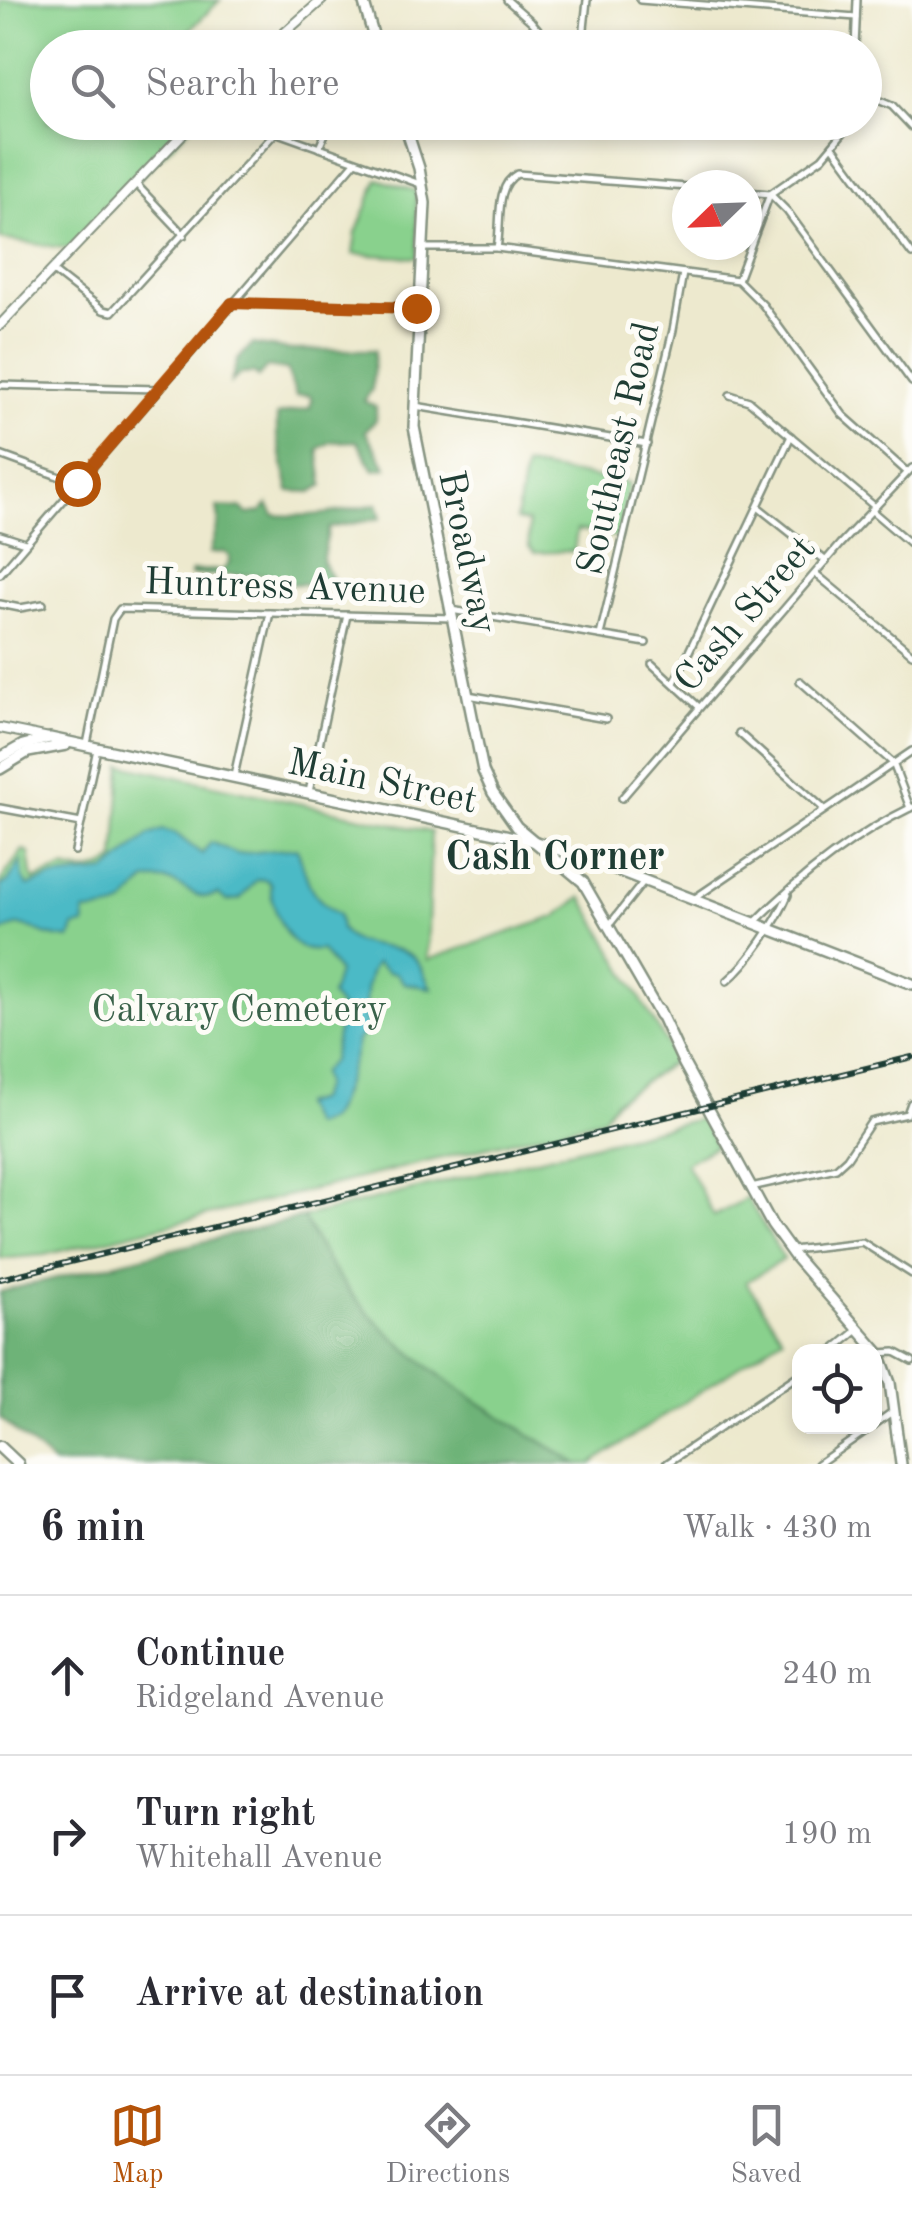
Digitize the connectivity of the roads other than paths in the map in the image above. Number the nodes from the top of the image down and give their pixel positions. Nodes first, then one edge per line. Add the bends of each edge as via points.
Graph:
1 (322, 0) edge
2 (363, 0) edge
3 (507, 0) edge
4 (587, 0) edge
5 (640, 0) edge
6 (857, 0) edge
7 (856, 17) junction
8 (287, 30) edge
9 (372, 30) edge
10 (539, 30) edge
11 (584, 30) edge
12 (856, 30) edge
13 (882, 102) edge
14 (912, 127) edge
15 (177, 140) edge
16 (269, 140) edge
17 (298, 140) edge
18 (322, 140) edge
19 (409, 140) edge
20 (840, 140) edge
21 (319, 148) junction
22 (834, 148) junction
23 (355, 162) junction
24 (136, 184) junction
25 (423, 185) junction
26 (672, 186) edge
27 (762, 193) edge
28 (770, 194) junction
29 (184, 235) junction
30 (425, 248) junction
31 (497, 248) junction
32 (912, 254) edge
33 (50, 270) junction
34 (683, 272) junction
35 (738, 280) junction
36 (232, 303) junction
37 (422, 308) junction
38 (0, 325) edge
39 (912, 382) edge
40 (0, 385) edge
41 (156, 389) junction
42 (730, 395) dead end
43 (415, 406) junction
44 (791, 436) junction
45 (646, 444) junction
46 (0, 455) edge
47 (909, 470) edge
48 (77, 483) junction
49 (758, 507) junction
50 (873, 508) junction
51 (0, 535) edge
52 (25, 543) junction
53 (912, 546) edge
54 (826, 561) junction
55 (0, 574) edge
56 (816, 574) junction
57 (0, 604) edge
58 (43, 604) dead end
59 (270, 613) junction
60 (452, 614) junction
61 (347, 615) junction
62 (600, 635) junction
63 (646, 643) dead end
64 (912, 654) edge
65 (652, 664) dead end
66 (800, 681) dead end
67 (674, 684) junction
68 (468, 695) junction
69 (699, 708) junction
70 (606, 718) dead end
71 (0, 728) edge
72 (739, 733) dead end
73 (50, 738) junction
74 (88, 747) junction
75 (912, 752) edge
76 (0, 758) edge
77 (893, 764) junction
78 (0, 769) edge
79 (234, 779) junction
80 (309, 795) junction
81 (622, 798) dead end
82 (0, 808) edge
83 (911, 808) edge
84 (824, 809) junction
85 (81, 823) junction
86 (533, 841) junction
87 (75, 852) dead end
88 (644, 881) junction
89 (789, 892) junction
90 (692, 899) junction
91 (610, 924) junction
92 (754, 924) junction
93 (768, 929) junction
94 (728, 981) dead end
95 (912, 984) edge
96 (911, 1103) edge
97 (751, 1187) junction
98 (790, 1251) junction
99 (912, 1274) edge
100 (859, 1329) junction
101 (840, 1344) edge
102 (872, 1344) edge
103 (882, 1353) edge
104 (882, 1360) edge
105 (912, 1361) edge
106 (792, 1379) edge
107 (894, 1411) junction
108 (882, 1420) edge
109 (862, 1434) edge
110 (0, 1446) edge
111 (18, 1464) edge
112 (666, 1464) edge
113 (818, 1464) edge
114 (901, 1464) edge

1 - 8 main road
2 - 9 main road
3 - 10 street
4 - 11 street
5 - 7 street
6 - 7 street
7 - 12 street
13 - 14 street
15 - 24 main road
16 - 29 street
17 - 21 street
18 - 21 street
19 - 25 main road, Broadway
20 - 22 street
21 - 23 street
22 - 28 street
22 - 32 street
23 - 25 street
23 - 36 street
24 - 29 street
24 - 33 main road
25 - 30 main road, Broadway
26 - 31 street via 517,174 503,188
27 - 28 street
28 - 35 street
28 - 39 street
29 - 33 street via 112,312
30 - 31 street
30 - 37 main road, Broadway
31 - 34 street
33 - 38 main road
34 - 35 street
34 - 45 street, Southeast Road
35 - 47 street via 843,415
36 - 37 street
36 - 41 street
37 - 43 main road, Broadway
40 - 41 street
41 - 48 street
42 - 44 street via 749,401
43 - 45 street
43 - 60 main road, Broadway
44 - 49 street
44 - 50 street
45 - 62 street, Southeast Road
46 - 48 street
47 - 50 street, Cash Street
48 - 52 street
49 - 54 street
49 - 67 street
50 - 53 street
50 - 54 street, Cash Street
51 - 52 street
52 - 55 street
54 - 56 street, Cash Street
56 - 64 street
56 - 69 street, Cash Street
57 - 58 street
59 - 61 street, Huntress Avenue
59 - 74 street, Huntress Avenue via 118,612
59 - 79 street
60 - 61 street, Huntress Avenue
60 - 62 street, Huntress Avenue
60 - 68 main road, Broadway
61 - 80 street
62 - 63 street, Huntress Avenue
65 - 67 street
66 - 77 street
67 - 69 street
68 - 70 street
68 - 86 main road, Broadway via 489,785
69 - 81 street, Cash Street
71 - 73 main road, Main Street
72 - 84 street
73 - 74 main road, Main Street
73 - 76 main road
74 - 78 main road via 38,749
74 - 79 main road, Main Street
74 - 85 street
75 - 77 street
77 - 83 street
77 - 84 street
79 - 80 main road, Main Street
80 - 86 main road, Main Street
82 - 85 street
83 - 89 street via 849,842
84 - 90 street
85 - 87 street
86 - 88 main road, Main Street
86 - 91 main road, Broadway via 575,873
88 - 90 main road, Main Street
88 - 91 street
89 - 92 street
89 - 93 street
90 - 92 main road, Main Street
91 - 97 main road, Broadway
92 - 93 main road, Main Street
93 - 94 street
93 - 95 main road, Main Street
96 - 97 street via 907,1114 872,1122 836,1168
97 - 98 main road, Broadway
98 - 99 street via 862,1242
98 - 100 main road, Broadway
100 - 101 street
100 - 102 main road, Broadway
103 - 105 street
104 - 107 main road, Broadway
106 - 112 street
107 - 108 street
107 - 114 main road, Broadway
109 - 113 street
110 - 111 highway

